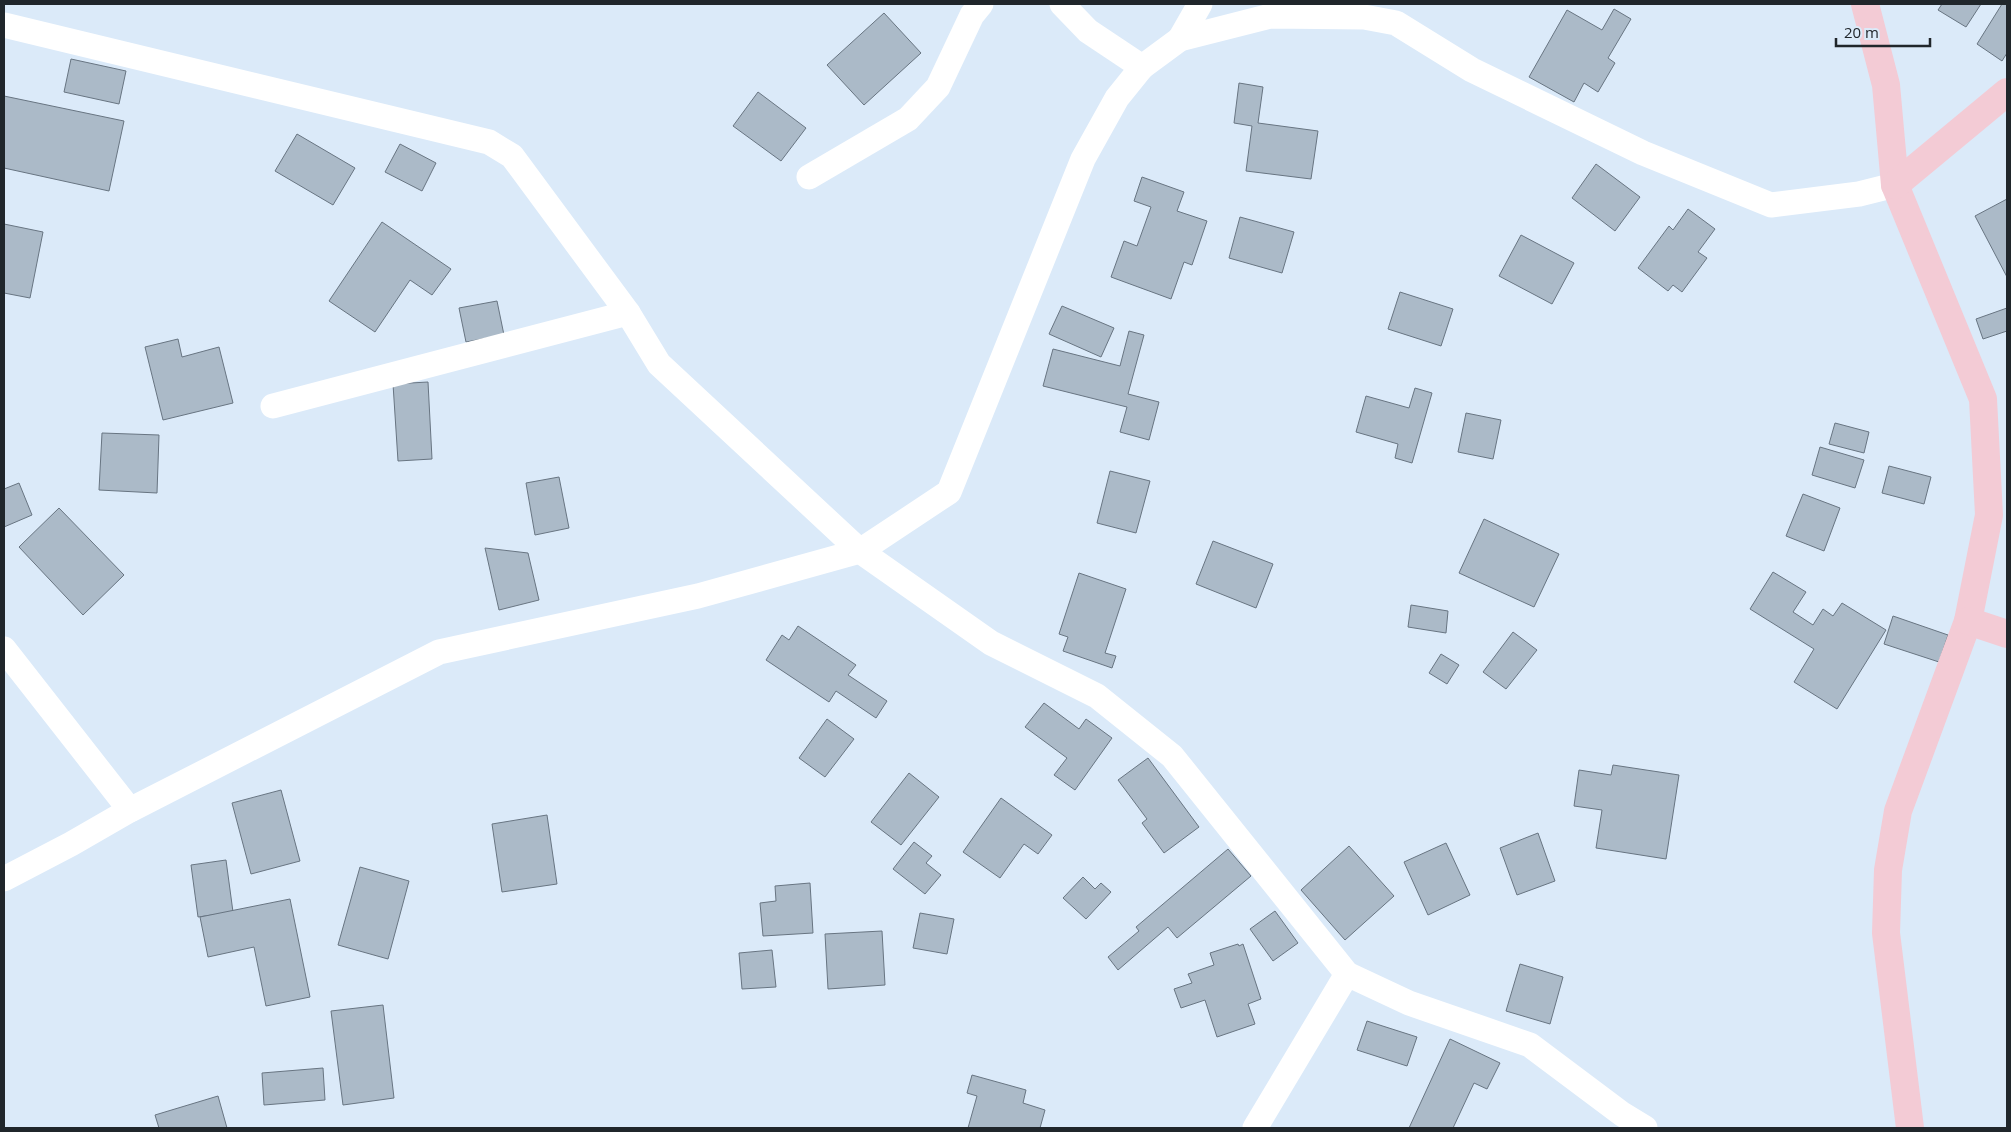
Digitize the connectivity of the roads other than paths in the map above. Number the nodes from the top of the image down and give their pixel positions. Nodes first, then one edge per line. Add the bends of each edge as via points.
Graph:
1 (981, 4) edge
2 (1062, 4) edge
3 (1200, 4) edge
4 (1865, 4) edge
5 (4, 25) edge
6 (1180, 39) junction
7 (1142, 67) junction
8 (2007, 92) edge
9 (810, 177) dead end
10 (1895, 185) junction
11 (628, 313) junction
12 (273, 406) dead end
13 (860, 550) junction
14 (1968, 621) junction
15 (2007, 634) edge
16 (4, 649) edge
17 (130, 810) junction
18 (4, 879) edge
19 (1347, 974) junction
20 (1255, 1128) edge
21 (1645, 1128) edge
22 (1910, 1128) edge

1 - 9 street via 972,15 938,86 908,119
2 - 7 street via 1088,31
3 - 6 street
4 - 10 street via 1886,85
5 - 11 street via 489,142 512,156
6 - 7 street
6 - 10 street via 1270,16 1364,17 1396,23 1472,70 1643,153 1771,205 1860,194
7 - 13 street via 1117,98 1083,158 949,492
8 - 10 street
10 - 14 street via 1983,399 1989,515
11 - 12 street
11 - 13 street via 659,364
13 - 17 street via 698,596 439,652
13 - 19 street via 991,643 1097,696 1172,756
14 - 15 street
14 - 22 street via 1898,812 1888,870 1886,933
16 - 17 street
17 - 18 street
19 - 20 street
19 - 21 street via 1409,1003 1530,1045

